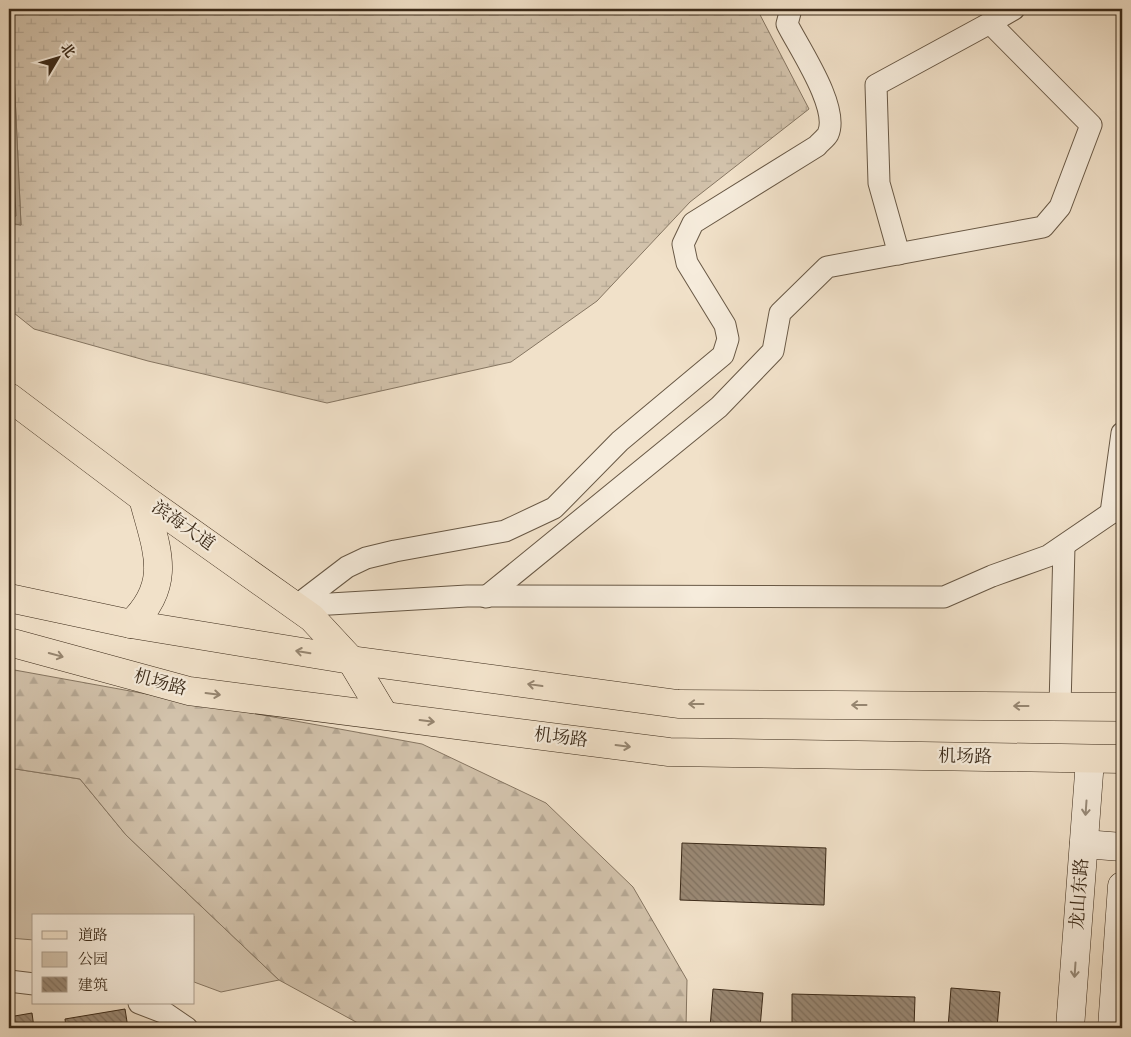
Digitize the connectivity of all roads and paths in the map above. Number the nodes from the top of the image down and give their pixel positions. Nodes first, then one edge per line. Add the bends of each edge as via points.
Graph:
1 (791, 9) edge
2 (1014, 9) edge
3 (990, 22) junction
4 (899, 254) junction
5 (9, 397) edge
6 (1122, 433) edge
7 (143, 498) junction
8 (1116, 512) edge
9 (1064, 546) junction
10 (486, 597) junction
11 (9, 598) edge
12 (296, 606) junction
13 (131, 624) junction
14 (9, 642) edge
15 (351, 660) junction
16 (1060, 706) junction
17 (1122, 708) edge
18 (384, 715) junction
19 (1122, 759) edge
20 (1090, 760) junction
21 (1084, 844) junction
22 (1122, 847) edge
23 (1122, 886) edge
24 (9, 981) edge
25 (32, 984) edge
26 (142, 1004) edge
27 (187, 1028) edge
28 (1070, 1028) edge
29 (1112, 1028) edge

1 - 12 street via 787,24 826,97 830,118 828,134 817,146 693,223 683,244 687,263 726,325 728,339 722,355 620,442 554,508 505,532 366,558 348,567
2 - 3 street
3 - 4 street via 876,85 879,183
3 - 4 street via 1091,125 1060,208 1043,227
4 - 10 street via 827,267 780,313 772,351 718,407
5 - 7 main road, 滨海大道
6 - 8 street
7 - 12 main road, 滨海大道
7 - 13 main road via 157,553 157,585 146,609
8 - 9 street
9 - 10 street via 1048,556 944,597
9 - 16 street
10 - 12 street
11 - 13 main road
12 - 15 main road, 滨海大道 via 326,631
15 -> 13 main road
14 -> 18 main road, 机场路 via 189,691
16 -> 15 main road via 678,704
15 - 18 main road, 滨海大道
16 - 17 main road
18 -> 20 main road, 机场路 via 669,752
19 - 20 main road, 机场路
20 -> 21 main road, 龙山东路
21 - 22 main road
21 -> 28 main road, 龙山东路
23 - 29 main road
24 - 25 street
26 - 27 street via 164,1013

